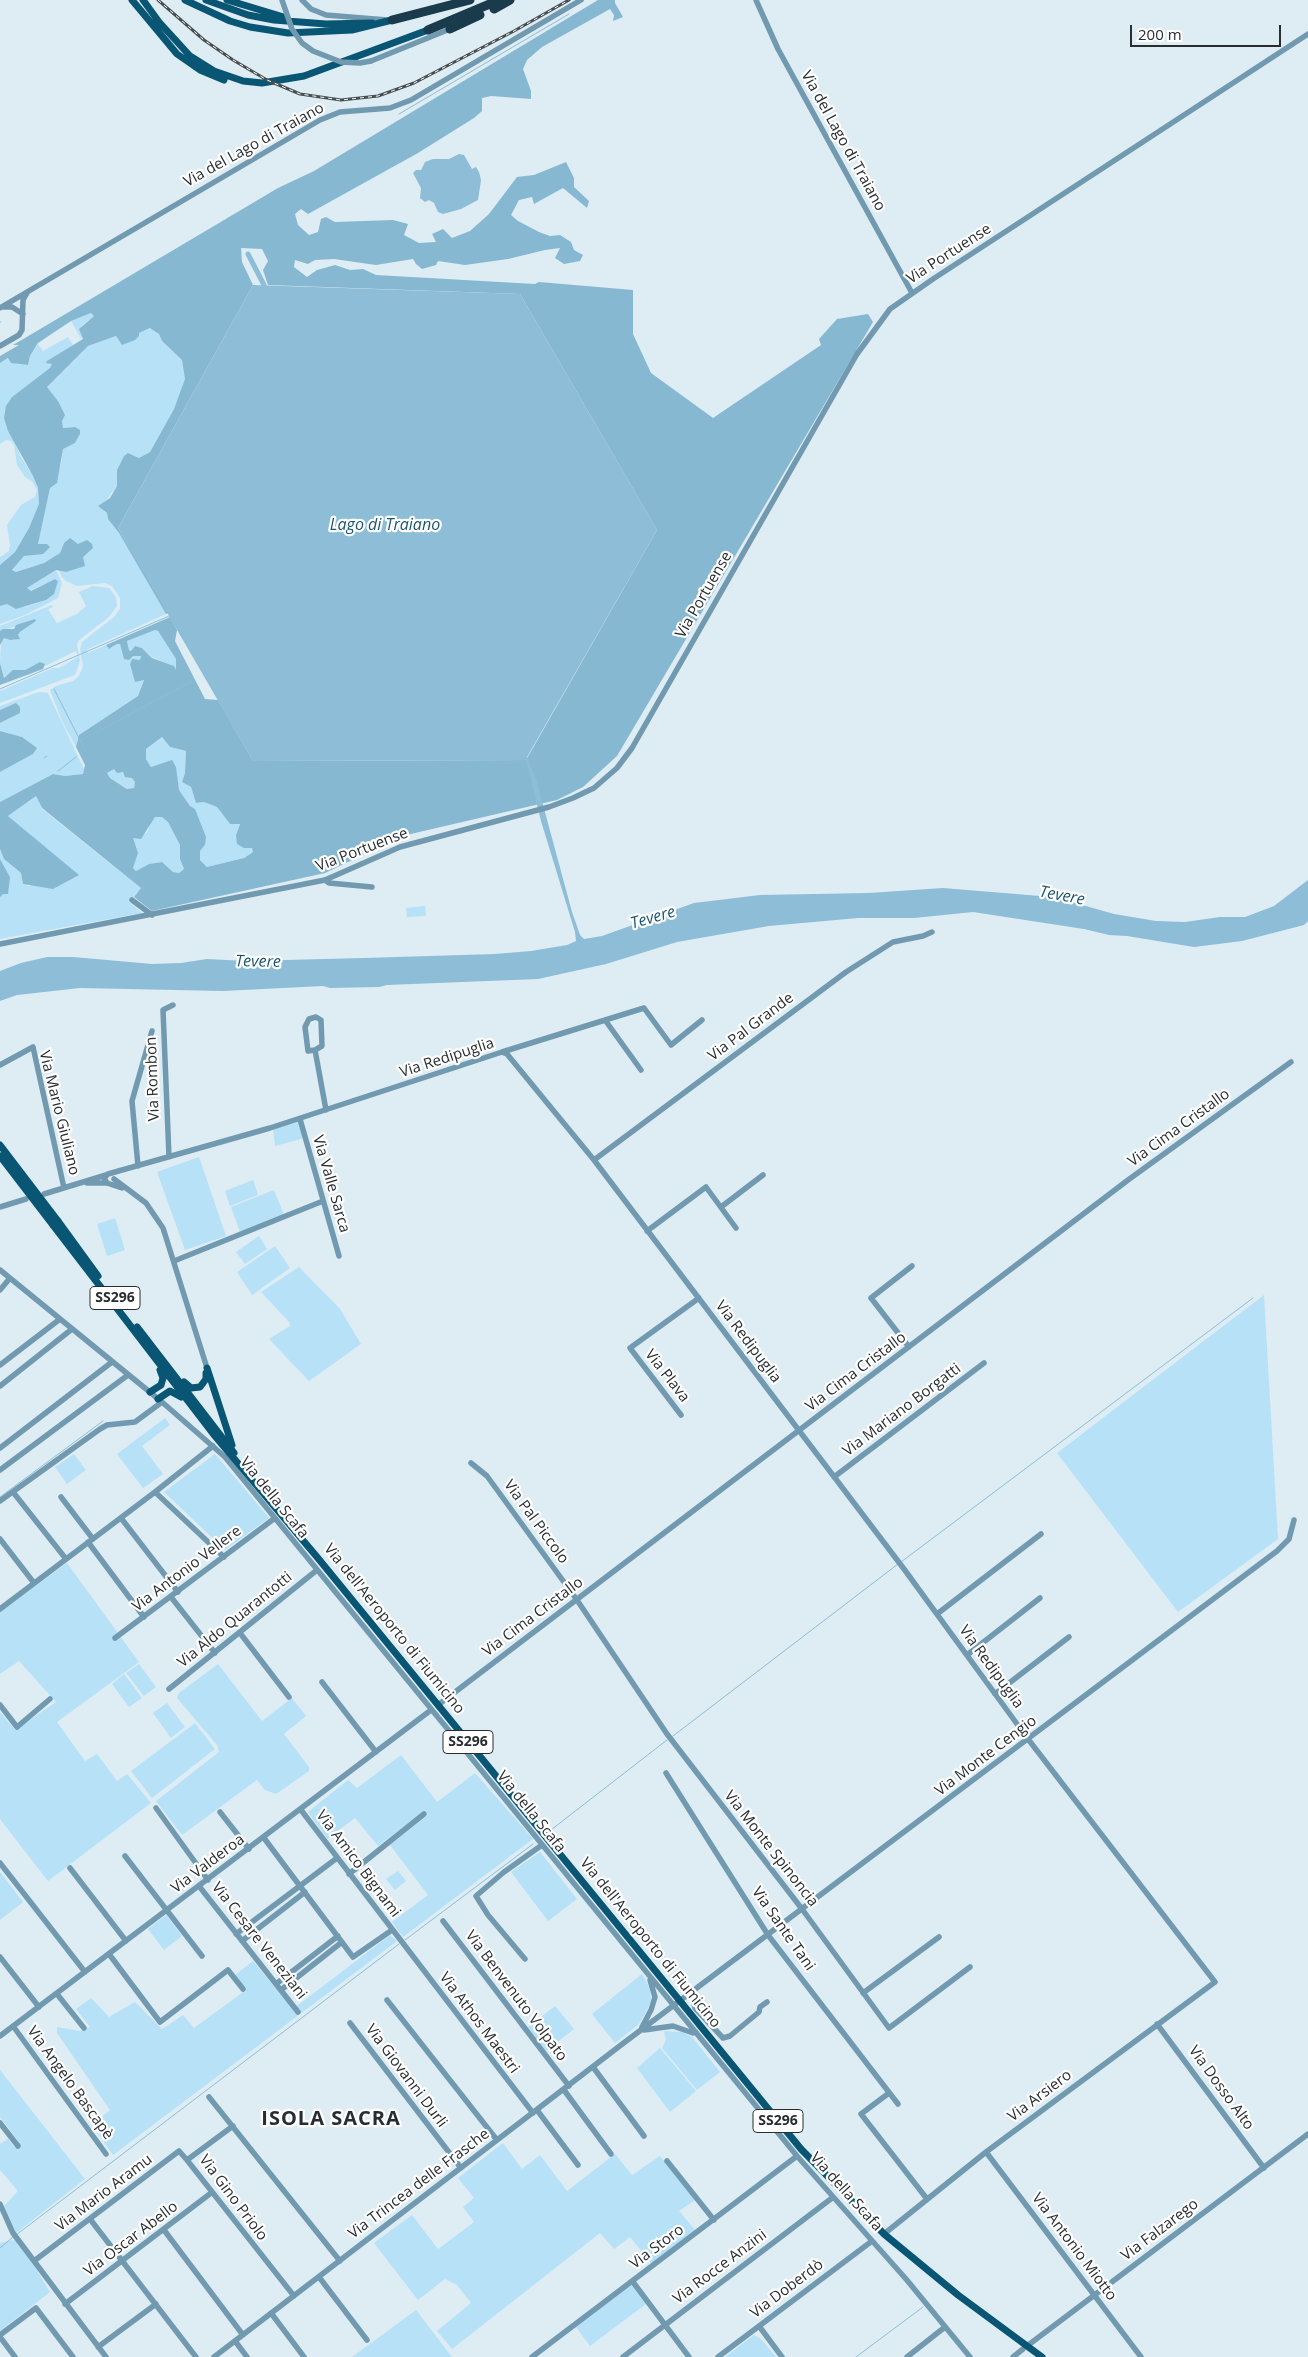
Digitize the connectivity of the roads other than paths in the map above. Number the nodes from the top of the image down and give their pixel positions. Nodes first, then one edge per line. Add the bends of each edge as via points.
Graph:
1 (132, 0) edge
2 (143, 0) edge
3 (186, 0) edge
4 (206, 0) edge
5 (227, 0) edge
6 (282, 0) edge
7 (302, 0) edge
8 (470, 0) edge
9 (499, 0) edge
10 (510, 0) edge
11 (581, 0) edge
12 (756, 0) edge
13 (392, 20) junction
14 (310, 23) junction
15 (450, 29) joint
16 (428, 30) joint
17 (1308, 34) edge
18 (262, 83) junction
19 (30, 290) junction
20 (912, 292) junction
21 (0, 308) edge
22 (23, 314) junction
23 (0, 346) edge
24 (325, 880) junction
25 (372, 887) dead end
26 (132, 900) dead end
27 (152, 915) junction
28 (932, 932) dead end
29 (0, 944) edge
30 (173, 1005) dead end
31 (605, 1020) junction
32 (702, 1020) dead end
33 (152, 1031) dead end
34 (316, 1050) junction
35 (502, 1052) junction
36 (1291, 1062) dead end
37 (0, 1065) edge
38 (640, 1070) dead end
39 (326, 1110) junction
40 (300, 1119) junction
41 (0, 1145) edge
42 (0, 1156) edge
43 (169, 1157) junction
44 (594, 1160) junction
45 (138, 1166) junction
46 (120, 1171) junction
47 (107, 1174) junction
48 (763, 1175) dead end
49 (114, 1179) junction
50 (81, 1182) junction
51 (108, 1183) junction
52 (64, 1188) junction
53 (129, 1191) junction
54 (44, 1194) dead end
55 (26, 1199) dead end
56 (323, 1201) junction
57 (0, 1207) edge
58 (721, 1207) junction
59 (55, 1223) junction
60 (736, 1228) dead end
61 (647, 1230) junction
62 (339, 1256) dead end
63 (174, 1261) junction
64 (912, 1266) dead end
65 (0, 1270) edge
66 (10, 1278) junction
67 (0, 1290) edge
68 (699, 1298) junction
69 (60, 1319) junction
70 (72, 1328) junction
71 (909, 1347) junction
72 (153, 1356) junction
73 (112, 1362) junction
74 (984, 1363) dead end
75 (0, 1365) edge
76 (207, 1368) junction
77 (173, 1373) junction
78 (128, 1374) junction
79 (0, 1386) edge
80 (150, 1392) junction
81 (160, 1401) junction
82 (192, 1407) junction
83 (681, 1415) dead end
84 (799, 1431) junction
85 (213, 1446) junction
86 (0, 1448) edge
87 (237, 1457) junction
88 (472, 1463) dead end
89 (0, 1470) edge
90 (834, 1477) junction
91 (13, 1492) junction
92 (155, 1492) junction
93 (62, 1497) dead end
94 (0, 1501) edge
95 (275, 1507) junction
96 (121, 1518) junction
97 (275, 1518) junction
98 (1294, 1520) dead end
99 (1041, 1534) dead end
100 (0, 1540) edge
101 (91, 1540) junction
102 (224, 1557) junction
103 (66, 1559) junction
104 (317, 1570) junction
105 (34, 1583) junction
106 (178, 1592) junction
107 (171, 1596) junction
108 (1040, 1598) dead end
109 (577, 1600) junction
110 (1, 1605) edge
111 (937, 1614) junction
112 (144, 1617) junction
113 (240, 1633) junction
114 (1069, 1637) dead end
115 (115, 1638) dead end
116 (216, 1653) junction
117 (967, 1655) junction
118 (322, 1682) dead end
119 (169, 1690) dead end
120 (995, 1694) junction
121 (289, 1697) dead end
122 (50, 1699) dead end
123 (0, 1705) edge
124 (438, 1706) junction
125 (431, 1710) junction
126 (1028, 1740) junction
127 (376, 1752) junction
128 (666, 1773) dead end
129 (156, 1808) dead end
130 (301, 1810) junction
131 (220, 1812) dead end
132 (424, 1814) dead end
133 (264, 1838) junction
134 (542, 1845) junction
135 (249, 1849) junction
136 (125, 1856) dead end
137 (337, 1858) junction
138 (0, 1863) edge
139 (70, 1868) dead end
140 (349, 1874) junction
141 (208, 1880) junction
142 (300, 1885) junction
143 (199, 1886) junction
144 (305, 1892) junction
145 (802, 1909) junction
146 (167, 1910) junction
147 (443, 1921) dead end
148 (393, 1931) junction
149 (236, 1934) junction
150 (768, 1935) junction
151 (338, 1936) junction
152 (939, 1937) dead end
153 (126, 1941) junction
154 (242, 1941) junction
155 (342, 1942) junction
156 (406, 1947) joint
157 (108, 1954) junction
158 (202, 1956) dead end
159 (0, 1957) edge
160 (525, 1959) dead end
161 (970, 1966) dead end
162 (85, 1972) junction
163 (649, 1976) junction
164 (1214, 1982) joint
165 (276, 1984) junction
166 (243, 1989) dead end
167 (281, 1990) junction
168 (691, 1993) junction
169 (863, 1993) junction
170 (57, 1994) junction
171 (387, 2000) dead end
172 (767, 2002) dead end
173 (677, 2004) junction
174 (39, 2007) junction
175 (298, 2012) dead end
176 (350, 2023) dead end
177 (1157, 2024) junction
178 (14, 2026) junction
179 (84, 2028) dead end
180 (640, 2031) junction
181 (0, 2036) edge
182 (699, 2038) junction
183 (593, 2067) junction
184 (567, 2088) junction
185 (889, 2093) junction
186 (209, 2097) dead end
187 (898, 2104) dead end
188 (535, 2112) junction
189 (0, 2122) edge
190 (233, 2126) junction
191 (1308, 2134) edge
192 (644, 2136) dead end
193 (497, 2140) junction
194 (18, 2146) dead end
195 (986, 2152) junction
196 (106, 2154) dead end
197 (612, 2154) dead end
198 (796, 2156) junction
199 (187, 2160) junction
200 (666, 2161) dead end
201 (578, 2165) dead end
202 (461, 2168) junction
203 (1264, 2168) junction
204 (212, 2193) junction
205 (832, 2198) junction
206 (928, 2199) junction
207 (0, 2204) edge
208 (90, 2218) junction
209 (714, 2220) junction
210 (164, 2230) junction
211 (884, 2234) junction
212 (872, 2240) junction
213 (34, 2261) junction
214 (123, 2261) junction
215 (340, 2261) junction
216 (319, 2277) junction
217 (633, 2282) junction
218 (1094, 2294) junction
219 (294, 2296) junction
220 (66, 2304) junction
221 (156, 2304) junction
222 (271, 2313) junction
223 (665, 2325) junction
224 (759, 2326) junction
225 (944, 2327) junction
226 (243, 2335) junction
227 (0, 2336) edge
228 (367, 2340) dead end
229 (235, 2341) junction
230 (98, 2347) junction
231 (1025, 2347) junction
232 (15, 2357) edge
233 (73, 2357) edge
234 (106, 2357) edge
235 (196, 2357) edge
236 (214, 2357) edge
237 (247, 2357) edge
238 (304, 2357) edge
239 (532, 2357) edge
240 (624, 2357) edge
241 (689, 2357) edge
242 (718, 2357) edge
243 (782, 2357) edge
244 (907, 2357) edge
245 (970, 2357) edge
246 (1013, 2357) edge
247 (1042, 2357) edge
248 (1142, 2357) edge

1 - 18 main road via 172,48 200,70 226,80
2 - 18 main road via 176,42 202,64 226,76
3 - 13 main road via 230,21 288,32 352,30
4 - 14 main road via 248,15
5 - 14 main road
6 - 15 street, bridge via 292,29 302,43 341,62 371,61
7 - 13 street via 326,15
8 - 13 highway
9 - 16 highway
10 - 15 highway
11 - 19 street, Via del Lago di Traiano via 411,100 390,108 340,112 320,120
12 - 20 street, Via del Lago di Traiano via 778,49
13 - 14 main road
16 - 18 main road via 304,76
17 - 20 street, Via Portuense
19 - 21 street, Via del Lago di Traiano
19 - 22 street via 23,300
20 - 24 street, Via Portuense via 887,313 860,348 627,756 617,768 594,788 573,798 400,847
21 - 22 street via 12,307
22 - 23 street via 24,324 19,335
24 - 25 street
24 - 27 street, Via Portuense
26 - 27 street
27 - 29 street, Via Portuense
28 - 44 street, Via Pal Grande via 893,942 846,972
30 - 43 street, Via Rombon via 163,1010
31 - 32 street via 644,1008 671,1044
31 - 35 street
31 - 38 street
33 - 45 street via 132,1101
34 - 34 street via 322,1046 321,1020 316,1017 309,1019 305,1027 308,1051
34 - 39 street
35 - 39 street, Via Redipuglia
35 - 44 street, Via Redipuglia via 512,1058
36 - 71 street, Via Cima Cristallo via 1128,1180
37 - 52 street, Via Mario Giuliano via 32,1047
39 - 40 street, Via Redipuglia
40 - 43 street, Via Redipuglia
40 - 56 street, Via Valle Sarca
41 - 59 main road, Via dell'Aeroporto di Fiumicino / SS296, bridge
42 - 59 main road, Via dell'Aeroporto di Fiumicino / SS296, bridge
43 - 45 street, Via Redipuglia
44 - 61 street, Via Redipuglia
45 - 46 street, Via Redipuglia
46 - 47 street, Via Redipuglia
46 - 49 street
47 - 49 street
47 - 50 street, Via Redipuglia
47 - 51 street via 104,1180
48 - 58 street
49 - 51 street
49 - 53 street
50 - 51 street
50 - 52 street, Via Redipuglia
51 - 53 street
52 - 54 street, Via Redipuglia
53 - 63 street via 153,1211 163,1228
55 - 57 street
56 - 62 street, Via Valle Sarca
56 - 63 street
58 - 60 street
58 - 61 street via 706,1187
59 - 72 main road, Via dell'Aeroporto di Fiumicino / SS296
59 - 77 main road, Via dell'Aeroporto di Fiumicino / SS296
61 - 68 street, Via Redipuglia
63 - 76 street
64 - 71 street via 871,1298
65 - 66 street, Via della Scafa
66 - 67 street
66 - 69 street, Via della Scafa
68 - 83 street, Via Plava via 630,1348
68 - 84 street, Via Redipuglia
69 - 70 street, Via della Scafa
69 - 75 street
70 - 73 street, Via della Scafa
70 - 79 street
71 - 84 street, Via Cima Cristallo
72 - 80 main road via 163,1378 161,1385
72 - 82 main road, Via dell'Aeroporto di Fiumicino / SS296
73 - 78 street, Via della Scafa
73 - 86 street
74 - 90 street, Via Mariano Borgatti
76 - 77 main road via 206,1380 197,1388 190,1387
76 - 87 main road
77 - 87 main road, Via dell'Aeroporto di Fiumicino / SS296
78 - 80 street, Via della Scafa
78 - 89 street
80 - 81 street, Via della Scafa
81 - 82 main road via 170,1391
81 - 85 street, Via della Scafa
81 - 91 street via 135,1422 100,1429
82 - 95 main road, Via dell'Aeroporto di Fiumicino / SS296
84 - 90 street, Via Redipuglia
84 - 109 street, Via Cima Cristallo
85 - 92 street
85 - 97 street, Via della Scafa
87 - 95 main road, Via dell'Aeroporto di Fiumicino / SS296
88 - 109 street, Via Pal Piccolo via 487,1476
90 - 111 street, Via Redipuglia
91 - 94 street
91 - 103 street
92 - 96 street
92 - 102 street
93 - 101 street
95 - 124 main road, Via dell'Aeroporto di Fiumicino / SS296
96 - 101 street
96 - 106 street
97 - 102 street, Via Antonio Vellere
97 - 104 street, Via della Scafa
98 - 126 street, Via Monte Cengio via 1289,1539 1277,1551
99 - 111 street
100 - 105 street
101 - 103 street
101 - 112 street
102 - 106 street, Via Antonio Vellere
103 - 105 street
104 - 113 street, Via Aldo Quarantotti
104 - 125 street, Via della Scafa
105 - 110 street
106 - 107 street, Via Antonio Vellere
107 - 112 street, Via Antonio Vellere
107 - 116 street
108 - 117 street
109 - 124 street, Via Cima Cristallo
109 - 145 street, Via Monte Spinoncia via 674,1744
111 - 117 street, Via Redipuglia
112 - 115 street, Via Antonio Vellere
113 - 116 street, Via Aldo Quarantotti
113 - 121 street
114 - 120 street
116 - 119 street, Via Aldo Quarantotti
117 - 120 street, Via Redipuglia
118 - 127 street
120 - 126 street, Via Redipuglia
122 - 123 street via 17,1727
124 - 173 main road, Via dell'Aeroporto di Fiumicino / SS296
125 - 127 street, Via Valderoa
125 - 134 street, Via della Scafa
126 - 145 street, Via Monte Cengio
126 - 164 street, Via Redipuglia
127 - 130 street, Via Valderoa
128 - 150 street, Via Sante Tani
129 - 141 street
130 - 133 street, Via Valderoa
130 - 137 street, Via Amico Bignami
131 - 135 street
132 - 140 street
133 - 135 street, Via Valderoa
133 - 142 street
134 - 160 street via 476,1896
134 - 163 street, Via della Scafa
135 - 141 street, Via Valderoa
136 - 146 street
137 - 140 street, Via Amico Bignami
137 - 142 street
138 - 162 street
139 - 153 street
140 - 148 street, Via Amico Bignami
141 - 143 street, Via Valderoa
142 - 144 street
142 - 149 street
143 - 146 street, Via Valderoa
143 - 149 street, Via Cesare Veneziani
144 - 151 street
144 - 154 street
145 - 150 street, Via Monte Cengio
145 - 169 street, Via Monte Spinoncia
146 - 153 street, Via Valderoa
146 - 158 street
147 - 184 street, Via Benvenuto Volpato
148 - 155 street via 355,1957
148 - 156 street, Via Amico Bignami
149 - 154 street, Via Cesare Veneziani
150 - 168 street, Via Monte Cengio
150 - 185 street, Via Sante Tani
151 - 155 street
151 - 165 street
152 - 169 street
153 - 157 street, Via Valderoa
154 - 165 street, Via Cesare Veneziani
155 - 167 street
156 - 188 street, Via Athos Maestri
157 - 162 street, Via Valderoa
157 - 166 street via 160,2022 228,1970
159 - 174 street
161 - 169 street, Via Monte Spinoncia via 889,2028
162 - 170 street, Via Valderoa
163 - 173 street, Via della Scafa
163 - 180 street, Via Trincea delle Frasche via 655,1997
164 - 177 street, Via Arsiero
165 - 167 street, Via Cesare Veneziani
167 - 175 street, Via Cesare Veneziani
168 - 172 street via 695,2008 723,2038 730,2036
168 - 173 street, Via Monte Cengio
170 - 174 street, Via Valderoa
170 - 179 street
171 - 193 street
173 - 180 street, Via Trincea delle Frasche
173 - 182 street, Via della Scafa
173 - 211 main road, Via dell'Aeroporto di Fiumicino / SS296 via 801,2149
174 - 178 street, Via Valderoa
176 - 202 street, Via Giovanni Durli
177 - 195 street, Via Arsiero
177 - 203 street, Via Dosso Alto
178 - 181 street, Via Valderoa
178 - 196 street, Via Angelo Bascapè
180 - 182 street, Via Trincea delle Frasche via 673,2026 690,2031
180 - 183 street, Via Trincea delle Frasche
182 - 198 street, Via della Scafa
183 - 184 street, Via Trincea delle Frasche
183 - 192 street
184 - 188 street, Via Trincea delle Frasche
184 - 197 street, Via Benvenuto Volpato
185 - 187 street, Via Sante Tani
185 - 206 street via 861,2114
186 - 190 street
188 - 193 street, Via Trincea delle Frasche
188 - 201 street, Via Athos Maestri
189 - 194 street
190 - 199 street, Via Gino Priolo
190 - 215 street
191 - 203 street, Via Falzarego
193 - 202 street, Via Trincea delle Frasche
195 - 206 street, Via Arsiero
195 - 218 street, Via Antonio Miotto
198 - 205 street, Via della Scafa
198 - 209 street, Via Storo
199 - 204 street, Via Gino Priolo
199 - 208 street, Via Mario Aramu via 180,2151
200 - 209 street
202 - 215 street, Via Trincea delle Frasche
203 - 218 street, Via Falzarego
204 - 210 street, Via Oscar Abello
204 - 219 street, Via Gino Priolo
205 - 212 street, Via della Scafa
205 - 223 street, Via Rocce Anzini
206 - 211 street, Via Arsiero
207 - 213 street via 13,2233
208 - 213 street, Via Mario Aramu
208 - 214 street
209 - 217 street, Via Storo
210 - 214 street, Via Oscar Abello
210 - 226 street
211 - 231 main road, Via dell'Aeroporto di Fiumicino / SS296
212 - 224 street, Via Doberdò
212 - 225 street, Via della Scafa
213 - 220 street
214 - 220 street, Via Oscar Abello
214 - 221 street
215 - 216 street, Via Trincea delle Frasche
216 - 219 street, Via Trincea delle Frasche
216 - 228 street
217 - 223 street
217 - 239 street, Via Storo
218 - 231 street, Via Falzarego
218 - 248 street, Via Antonio Miotto
219 - 222 street, Via Trincea delle Frasche
220 - 230 street
221 - 230 street
221 - 235 street
222 - 226 street, Via Trincea delle Frasche
222 - 238 street
223 - 240 street, Via Rocce Anzini
223 - 241 street
224 - 242 street, Via Doberdò
224 - 243 street
225 - 244 street
225 - 245 street, Via della Scafa
226 - 229 street, Via Trincea delle Frasche
227 - 232 street
227 - 233 street via 36,2308
229 - 236 street, Via Trincea delle Frasche
229 - 237 street
230 - 234 street
231 - 246 street, Via Falzarego
231 - 247 main road, Via dell'Aeroporto di Fiumicino / SS296

